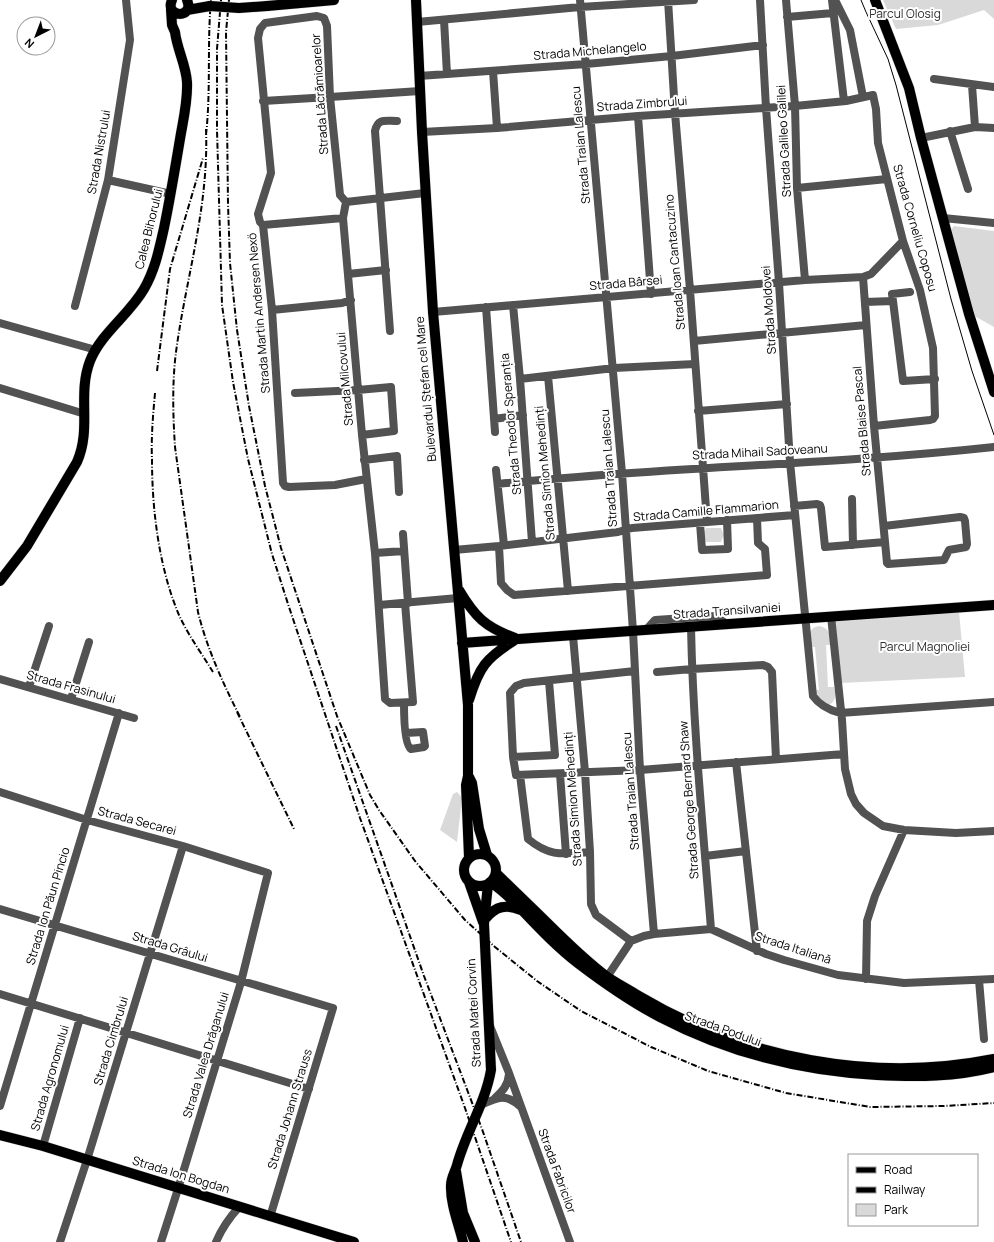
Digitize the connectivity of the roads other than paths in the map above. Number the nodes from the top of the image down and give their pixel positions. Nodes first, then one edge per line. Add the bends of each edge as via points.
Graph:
1 (126, 0) edge
2 (194, 0) edge
3 (334, 0) edge
4 (416, 0) edge
5 (694, 0) edge
6 (760, 0) edge
7 (786, 0) edge
8 (832, 0) edge
9 (835, 0) edge
10 (875, 0) edge
11 (668, 1) edge
12 (171, 3) edge
13 (580, 4) edge
14 (209, 6) junction
15 (186, 8) edge
16 (833, 13) junction
17 (787, 17) junction
18 (444, 20) junction
19 (417, 22) junction
20 (265, 23) joint
21 (175, 32) junction
22 (763, 45) junction
23 (672, 56) junction
24 (586, 64) junction
25 (493, 71) junction
26 (447, 74) junction
27 (420, 76) junction
28 (934, 78) dead end
29 (972, 85) junction
30 (994, 87) edge
31 (420, 91) junction
32 (863, 97) junction
33 (330, 98) junction
34 (263, 101) junction
35 (844, 101) junction
36 (795, 106) junction
37 (766, 108) junction
38 (675, 113) junction
39 (638, 116) junction
40 (590, 120) junction
41 (397, 121) dead end
42 (975, 127) junction
43 (498, 128) junction
44 (994, 128) edge
45 (950, 131) junction
46 (422, 132) junction
47 (921, 138) junction
48 (887, 179) junction
49 (108, 180) junction
50 (797, 188) junction
51 (968, 189) dead end
52 (425, 193) junction
53 (171, 194) junction
54 (380, 198) junction
55 (346, 202) junction
56 (343, 218) junction
57 (944, 218) junction
58 (994, 223) edge
59 (264, 225) junction
60 (903, 241) junction
61 (386, 270) junction
62 (348, 274) junction
63 (863, 277) junction
64 (805, 280) junction
65 (779, 282) junction
66 (690, 290) junction
67 (910, 292) dead end
68 (651, 294) junction
69 (606, 297) junction
70 (351, 300) junction
71 (893, 301) junction
72 (865, 302) junction
73 (513, 305) junction
74 (75, 306) dead end
75 (486, 307) junction
76 (272, 310) junction
77 (433, 312) junction
78 (0, 323) edge
79 (866, 325) junction
80 (390, 331) dead end
81 (782, 332) junction
82 (694, 341) junction
83 (96, 350) junction
84 (695, 364) junction
85 (990, 364) edge
86 (614, 368) junction
87 (548, 376) junction
88 (520, 379) junction
89 (934, 379) junction
90 (0, 388) edge
91 (358, 390) junction
92 (994, 392) edge
93 (295, 393) dead end
94 (787, 404) junction
95 (698, 412) junction
96 (84, 414) junction
97 (523, 415) junction
98 (494, 419) junction
99 (874, 426) junction
100 (495, 432) dead end
101 (362, 435) junction
102 (994, 447) edge
103 (878, 458) junction
104 (364, 460) junction
105 (790, 462) junction
106 (703, 468) junction
107 (496, 470) dead end
108 (622, 473) junction
109 (558, 478) junction
110 (366, 479) junction
111 (528, 481) junction
112 (498, 484) junction
113 (399, 492) dead end
114 (852, 499) dead end
115 (794, 506) junction
116 (795, 515) junction
117 (758, 518) junction
118 (727, 520) junction
119 (703, 522) junction
120 (884, 526) junction
121 (626, 530) junction
122 (403, 534) dead end
123 (563, 539) junction
124 (532, 542) junction
125 (885, 542) junction
126 (853, 545) junction
127 (502, 546) junction
128 (454, 550) junction
129 (404, 551) junction
130 (375, 553) junction
131 (0, 581) edge
132 (457, 586) junction
133 (630, 586) junction
134 (568, 591) junction
135 (458, 598) junction
136 (406, 603) junction
137 (379, 605) junction
138 (994, 605) edge
139 (831, 616) junction
140 (805, 618) junction
141 (727, 624) junction
142 (49, 626) dead end
143 (691, 627) junction
144 (646, 630) junction
145 (633, 631) junction
146 (573, 636) junction
147 (516, 639) junction
148 (89, 642) dead end
149 (462, 643) junction
150 (692, 669) junction
151 (635, 671) junction
152 (657, 672) dead end
153 (576, 678) junction
154 (0, 679) edge
155 (549, 681) junction
156 (29, 687) junction
157 (71, 699) junction
158 (994, 702) edge
159 (404, 703) junction
160 (468, 705) junction
161 (119, 713) junction
162 (840, 713) junction
163 (134, 718) dead end
164 (406, 733) dead end
165 (844, 754) junction
166 (513, 757) junction
167 (776, 759) junction
168 (736, 762) junction
169 (697, 765) junction
170 (640, 770) junction
171 (585, 772) junction
172 (560, 774) junction
173 (520, 775) junction
174 (468, 776) junction
175 (0, 792) edge
176 (87, 820) junction
177 (904, 830) junction
178 (994, 831) edge
179 (183, 846) junction
180 (746, 851) junction
181 (590, 852) junction
182 (566, 854) junction
183 (487, 855) junction
184 (705, 856) junction
185 (469, 857) junction
186 (268, 873) joint
187 (496, 873) junction
188 (469, 882) junction
189 (489, 883) junction
190 (0, 909) edge
191 (521, 910) junction
192 (485, 921) junction
193 (54, 925) junction
194 (711, 929) junction
195 (654, 934) junction
196 (631, 942) junction
197 (757, 951) junction
198 (150, 954) junction
199 (607, 976) junction
200 (866, 979) junction
201 (994, 979) edge
202 (979, 980) junction
203 (241, 982) junction
204 (0, 994) edge
205 (31, 1003) junction
206 (333, 1008) joint
207 (80, 1018) junction
208 (489, 1023) junction
209 (126, 1031) junction
210 (984, 1039) dead end
211 (994, 1059) edge
212 (217, 1061) junction
213 (994, 1067) edge
214 (510, 1073) junction
215 (309, 1088) junction
216 (495, 1098) junction
217 (481, 1105) junction
218 (0, 1106) edge
219 (521, 1108) junction
220 (0, 1135) edge
221 (43, 1146) junction
222 (87, 1160) junction
223 (456, 1167) junction
224 (178, 1189) junction
225 (239, 1207) junction
226 (270, 1216) junction
227 (60, 1242) edge
228 (160, 1242) edge
229 (216, 1242) edge
230 (354, 1242) edge
231 (463, 1242) edge
232 (475, 1242) edge
233 (570, 1242) edge

1 - 49 street, Strada Nistrului via 130,40
2 - 14 main road
3 - 14 main road, bridge via 240,8
4 - 19 main road, Bulevardul Ștefan cel Mare
5 - 11 street
6 - 22 street, Strada Moldovei
7 - 17 street, Strada Galileo Galilei
8 - 16 street
9 - 32 street via 850,30
10 - 47 main road via 909,88
11 - 13 street
11 - 23 street, Strada Ioan Cantacuzino
12 - 15 main road via 173,12 179,14
12 - 21 main road, Calea Bihorului via 172,25
13 - 18 street
13 - 24 street, Strada Traian Lalescu
14 - 15 main road
15 - 21 main road
16 - 17 street
16 - 35 street
17 - 36 street, Strada Galileo Galilei
18 - 19 street
18 - 26 street
19 - 27 main road, Bulevardul Ștefan cel Mare
20 - 33 street, Strada Lăcrămioarelor via 317,16 324,18 327,26
20 - 34 street, Strada Martin Andersen Nexö via 258,38
21 - 53 main road, Calea Bihorului via 187,82
22 - 23 street, Strada Michelangelo
22 - 37 street, Strada Moldovei
23 - 24 street, Strada Michelangelo
23 - 38 street, Strada Ioan Cantacuzino
24 - 25 street, Strada Michelangelo
24 - 40 street, Strada Traian Lalescu
25 - 26 street, Strada Michelangelo
25 - 43 street
26 - 27 street, Strada Michelangelo
27 - 31 main road, Bulevardul Ștefan cel Mare
28 - 29 street
29 - 30 street
29 - 42 street
31 - 33 street
31 - 46 main road, Bulevardul Ștefan cel Mare
32 - 35 street, Strada Zimbrului
32 - 48 street, Strada Corneliu Coposu via 873,95 878,143
33 - 34 street
33 - 55 street, Strada Lăcrămioarelor via 340,195
34 - 59 street, Strada Martin Andersen Nexö via 271,173 258,214 260,222
35 - 36 street, Strada Zimbrului
36 - 37 street, Strada Zimbrului
36 - 50 street, Strada Galileo Galilei
37 - 38 street, Strada Zimbrului
37 - 65 street, Strada Moldovei
38 - 39 street, Strada Zimbrului
38 - 66 street, Strada Ioan Cantacuzino
39 - 40 street, Strada Zimbrului
39 - 68 street
40 - 43 street, Strada Zimbrului
40 - 69 street, Strada Traian Lalescu
41 - 54 street via 380,122 375,131
42 - 44 street
42 - 45 street
43 - 46 street, Strada Zimbrului
45 - 47 street
45 - 51 street
46 - 52 main road, Bulevardul Ștefan cel Mare
47 - 57 main road
48 - 50 street
48 - 60 street, Strada Corneliu Coposu
49 - 53 street
49 - 74 street, Strada Nistrului
50 - 64 street, Strada Galileo Galilei
52 - 54 street
52 - 77 main road, Bulevardul Ștefan cel Mare
53 - 83 main road, Calea Bihorului via 152,274 137,301
54 - 55 street
54 - 61 street
55 - 56 street, Strada Milcovului
56 - 59 street
56 - 62 street, Strada Milcovului
57 - 58 street
57 - 85 main road via 969,314
59 - 76 street, Strada Martin Andersen Nexö
60 - 63 street via 871,274
60 - 89 street, Strada Corneliu Coposu via 933,348
61 - 62 street
61 - 80 street
62 - 70 street, Strada Milcovului
63 - 64 street, Strada Bârsei
63 - 72 street, Strada Blaise Pascal
64 - 65 street, Strada Bârsei
65 - 66 street, Strada Bârsei
65 - 81 street, Strada Moldovei
66 - 68 street, Strada Bârsei
66 - 82 street, Strada Ioan Cantacuzino
67 - 71 street via 892,294
68 - 69 street, Strada Bârsei
69 - 73 street, Strada Bârsei
69 - 86 street, Strada Traian Lalescu
70 - 76 street
70 - 91 street, Strada Milcovului
71 - 72 street
71 - 89 street via 903,381
72 - 79 street, Strada Blaise Pascal
73 - 75 street, Strada Bârsei
73 - 88 street, Strada Theodor Speranția
75 - 77 street, Strada Bârsei
75 - 98 street
76 - 110 street, Strada Martin Andersen Nexö via 283,483 289,487
77 - 128 main road, Bulevardul Ștefan cel Mare
78 - 83 street
79 - 81 street
79 - 99 street, Strada Blaise Pascal
81 - 82 street
81 - 94 street, Strada Moldovei
82 - 84 street, Strada Ioan Cantacuzino
83 - 96 main road, Calea Bihorului via 84,386
84 - 86 street
84 - 95 street, Strada Ioan Cantacuzino
85 - 92 main road
86 - 87 street
86 - 108 street, Strada Traian Lalescu
87 - 88 street
87 - 109 street, Strada Simion Mehedinți
88 - 97 street, Strada Theodor Speranția
89 - 99 street, Strada Corneliu Coposu via 933,419
90 - 96 street
91 - 93 street
91 - 101 street, Strada Milcovului
91 - 101 street via 391,387 394,431
94 - 95 street
94 - 105 street, Strada Moldovei
95 - 106 street, Strada Ioan Cantacuzino
96 - 131 main road, Calea Bihorului via 85,434 77,462 27,546
97 - 98 street
97 - 111 street, Strada Theodor Speranția
98 - 100 street
99 - 103 street, Strada Blaise Pascal
101 - 104 street, Strada Milcovului
102 - 103 street, Strada Mihail Sadoveanu
103 - 105 street, Strada Mihail Sadoveanu
103 - 120 street, Strada Blaise Pascal
104 - 110 street, Strada Milcovului
104 - 113 street via 397,456
105 - 106 street, Strada Mihail Sadoveanu
105 - 115 street, Strada Moldovei
106 - 108 street, Strada Mihail Sadoveanu
106 - 119 street, Strada Ioan Cantacuzino
107 - 112 street
108 - 109 street, Strada Mihail Sadoveanu
108 - 121 street, Strada Traian Lalescu
109 - 111 street, Strada Mihail Sadoveanu
109 - 123 street, Strada Simion Mehedinți
110 - 130 street, Strada Milcovului
111 - 112 street, Strada Mihail Sadoveanu
111 - 124 street, Strada Theodor Speranția
112 - 127 street
114 - 126 street
115 - 116 street, Strada Moldovei
115 - 126 street via 820,505 825,547
116 - 117 street, Strada Camille Flammarion
116 - 140 street, Strada Moldovei
117 - 118 street, Strada Camille Flammarion
117 - 133 street via 758,542 764,549 767,575
118 - 119 street, Strada Camille Flammarion
118 - 119 street, Strada Ioan Cantacuzino via 728,549 702,550
119 - 121 street, Strada Camille Flammarion
120 - 125 street, Strada Blaise Pascal
120 - 125 street, Strada Blaise Pascal via 960,517 965,521 967,544 966,547 949,550 944,560 888,564
121 - 123 street, Strada Camille Flammarion
121 - 133 street, Strada Traian Lalescu
122 - 129 street
123 - 124 street, Strada Camille Flammarion
123 - 134 street, Strada Simion Mehedinți
124 - 127 street, Strada Camille Flammarion
125 - 126 street
127 - 128 street, Strada Camille Flammarion
127 - 134 street via 501,584 506,590 514,595
128 - 132 main road, Bulevardul Ștefan cel Mare
129 - 130 street
129 - 136 street
130 - 137 street, Strada Milcovului
132 - 135 main road, Bulevardul Ștefan cel Mare
132 - 147 main road via 482,621
133 - 134 street
133 - 145 street, Strada Traian Lalescu
135 - 136 street
135 - 149 main road, Bulevardul Ștefan cel Mare
136 - 137 street
136 - 159 street via 413,702
137 - 159 street, Strada Milcovului via 385,699 390,703
138 - 139 main road, Strada Transilvaniei
139 - 140 main road, Strada Transilvaniei
139 - 162 street
140 - 141 main road, Strada Transilvaniei
140 - 162 street, Strada Moldovei via 813,696 828,709
141 - 143 main road, Strada Transilvaniei
141 - 144 street via 715,616 655,620
142 - 156 street
143 - 144 main road, Strada Transilvaniei
143 - 150 street, Strada George Bernard Shaw
144 - 145 main road, Strada Transilvaniei
145 - 146 main road, Strada Transilvaniei
145 - 151 street, Strada Traian Lalescu
146 - 147 main road, Strada Transilvaniei
146 - 153 street, Strada Simion Mehedinți
147 - 149 main road, Strada Transilvaniei
147 - 160 main road via 489,658 476,678
148 - 157 street
149 - 160 main road, Bulevardul Ștefan cel Mare
150 - 152 street
150 - 167 street via 763,665 768,667 772,672
150 - 169 street, Strada George Bernard Shaw
151 - 153 street
151 - 170 street, Strada Traian Lalescu
153 - 155 street
153 - 171 street, Strada Simion Mehedinți
154 - 156 street, Strada Frasinului
155 - 166 street via 524,683 516,686 510,693
155 - 166 street via 555,755
156 - 157 street, Strada Frasinului
157 - 161 street, Strada Frasinului
158 - 162 street
159 - 164 street
160 - 174 main road, Bulevardul Ștefan cel Mare
161 - 163 street, Strada Frasinului
161 - 176 street, Strada Ion Păun Pincio
162 - 165 street
165 - 167 street
165 - 177 street via 847,782 856,804 883,826
166 - 173 street via 516,775
167 - 168 street
168 - 169 street
168 - 180 street
169 - 170 street
169 - 184 street, Strada George Bernard Shaw
170 - 171 street
170 - 195 street, Strada Traian Lalescu
171 - 172 street
171 - 181 street, Strada Simion Mehedinți
172 - 173 street
172 - 182 street
173 - 182 street via 528,839 550,853
174 - 183 main road, Bulevardul Ștefan cel Mare via 472,783
174 - 185 main road, Bulevardul Ștefan cel Mare via 466,791
175 - 176 street, Strada Secarei
176 - 179 street, Strada Secarei
176 - 193 street, Strada Ion Păun Pincio
177 - 178 street via 956,833
177 - 200 street via 875,896 867,921
179 - 186 street, Strada Secarei
179 - 198 street, Strada Cimbrului
180 - 184 street
180 - 197 street
181 - 182 street
181 - 196 street, Strada Simion Mehedinți via 591,904 596,915
183 - 185 main road via 477,853
183 - 187 main road via 494,862
184 - 194 street, Strada George Bernard Shaw
185 - 188 main road via 463,868
186 - 203 street, Strada Valea Drăganului
187 - 189 main road
187 - 199 main road, Strada Podului via 548,925
188 - 189 main road via 476,886
188 - 192 main road
189 - 191 main road, Strada Podului via 498,887
189 - 192 main road
190 - 193 street, Strada Grâului
191 - 192 main road via 509,906 501,907 492,911
191 - 213 main road, Strada Podului via 564,952 634,1002 677,1026 756,1055 819,1070 898,1076 949,1075
192 - 208 main road, Strada Matei Corvin
193 - 198 street, Strada Grâului
193 - 205 street, Strada Ion Păun Pincio
194 - 195 street
194 - 197 street, Strada Italiană
195 - 196 street
196 - 199 street
197 - 200 street, Strada Italiană via 838,975
198 - 203 street, Strada Grâului
198 - 209 street, Strada Cimbrului
199 - 211 main road, Strada Podului via 656,1006 695,1025 789,1056 840,1065 914,1068
200 - 202 street, Strada Italiană via 904,983
201 - 202 street, Strada Italiană
202 - 210 street
203 - 206 street, Strada Grâului
203 - 212 street, Strada Valea Drăganului
204 - 205 street
205 - 207 street
205 - 218 street, Strada Ion Păun Pincio
206 - 215 street, Strada Johann Strauss
207 - 209 street
207 - 221 street, Strada Agronomului
208 - 214 street, Strada Fabricilor
208 - 217 main road, Strada Matei Corvin via 491,1070
209 - 212 street
209 - 222 street, Strada Cimbrului
212 - 215 street
212 - 224 street, Strada Valea Drăganului
214 - 216 street via 506,1087
214 - 219 street, Strada Fabricilor
215 - 226 street, Strada Johann Strauss
216 - 217 street
216 - 219 street via 506,1097
217 - 223 main road, Strada Matei Corvin
219 - 233 street, Strada Fabricilor
220 - 221 main road, Strada Ion Bogdan
221 - 222 main road, Strada Ion Bogdan
222 - 224 main road, Strada Ion Bogdan
222 - 227 street, Strada Cimbrului
223 - 231 main road, Strada Matei Corvin via 451,1189
223 - 232 main road, Strada Matei Corvin via 463,1213
224 - 225 main road, Strada Ion Bogdan
224 - 228 street, Strada Valea Drăganului
225 - 226 main road, Strada Ion Bogdan
225 - 229 street via 230,1216
226 - 230 main road, Strada Ion Bogdan

